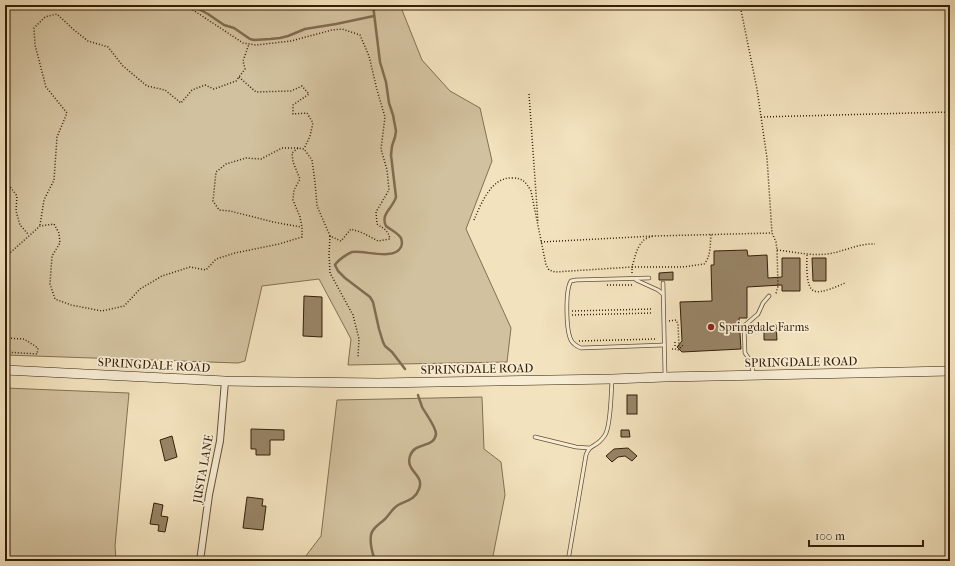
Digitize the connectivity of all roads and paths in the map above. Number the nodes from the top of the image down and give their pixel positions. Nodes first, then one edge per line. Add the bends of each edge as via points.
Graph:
1 (10, 5) edge
2 (177, 5) edge
3 (740, 5) edge
4 (5, 17) edge
5 (249, 44) junction
6 (239, 77) junction
7 (529, 94) dead end
8 (950, 112) edge
9 (761, 117) junction
10 (298, 148) junction
11 (304, 149) junction
12 (5, 180) edge
13 (474, 220) dead end
14 (40, 226) junction
15 (302, 227) junction
16 (539, 229) junction
17 (772, 233) junction
18 (711, 234) junction
19 (30, 235) junction
20 (330, 236) junction
21 (654, 236) junction
22 (541, 242) junction
23 (875, 244) dead end
24 (777, 250) junction
25 (5, 255) edge
26 (807, 255) junction
27 (632, 267) junction
28 (649, 278) dead end
29 (633, 279) junction
30 (662, 283) dead end
31 (845, 283) dead end
32 (663, 294) junction
33 (769, 296) joint
34 (652, 309) dead end
35 (611, 310) junction
36 (624, 310) junction
37 (638, 310) junction
38 (584, 311) junction
39 (598, 311) junction
40 (638, 313) junction
41 (652, 313) dead end
42 (598, 314) junction
43 (611, 314) junction
44 (624, 314) junction
45 (584, 315) junction
46 (664, 321) junction
47 (5, 338) edge
48 (659, 339) dead end
49 (571, 341) junction
50 (678, 344) junction
51 (684, 344) dead end
52 (664, 345) junction
53 (681, 348) junction
54 (672, 349) dead end
55 (675, 349) junction
56 (5, 352) edge
57 (358, 357) dead end
58 (5, 370) edge
59 (950, 371) edge
60 (753, 375) junction
61 (665, 377) junction
62 (612, 379) junction
63 (225, 381) junction
64 (535, 437) dead end
65 (589, 448) junction
66 (200, 561) edge
67 (568, 561) edge

1 - 4 path
2 - 5 path via 193,10 243,43
3 - 9 path
5 - 6 path via 243,62 244,69
5 - 20 path via 292,41 342,29 360,35 369,56 385,117 381,149 389,190 376,212 376,224 389,234 390,239 378,241 351,229 341,241
6 - 11 path via 256,92 291,91 302,86 309,94 293,105 293,114 307,113 313,123
6 - 14 path via 236,81 214,89 205,85 192,90 181,103 165,90 147,86 123,66 108,47 88,41 56,14 45,17 34,28 35,45 46,87 66,113 57,137 54,180 44,200
7 - 16 path
8 - 9 path
9 - 17 path via 767,158
10 - 11 path
10 - 15 path via 292,154 300,179 294,190 293,200
10 - 15 path via 282,148 261,159 246,158 226,164 216,172 213,201 220,210 230,210
11 - 20 path via 312,160 317,206
12 - 19 path via 17,196 16,212 20,225
13 - 16 path via 482,202 499,181 518,178 526,182 531,191
14 - 15 path via 54,224 59,233 60,243 52,256 50,284 55,299 102,311 124,306 140,289 162,276 190,267 206,270 216,259 302,237
14 - 19 path
16 - 22 path
17 - 18 path
17 - 24 path
18 - 21 path
18 - 27 path via 708,257 704,264 683,267
19 - 25 path
20 - 57 path via 330,273 353,315 359,339
21 - 22 path
21 - 27 path via 642,241
22 - 27 path via 546,266 555,272
23 - 26 path via 832,253
24 - 26 path
24 - 33 path via 777,290
26 - 31 path via 808,282 814,291 819,292
27 - 29 path
28 - 29 lane
29 - 32 lane
29 - 49 lane via 571,282 567,298
30 - 32 lane
32 - 46 lane
33 - 60 lane via 758,314 744,326 745,353 752,363
34 - 37 path
35 - 36 path
35 - 39 path
35 - 43 path
36 - 37 path
36 - 44 path
37 - 40 path
38 - 39 path
38 - 45 path
38 - 45 path via 571,312 571,315
39 - 42 path
40 - 41 path
40 - 44 path
42 - 43 path
42 - 45 path
43 - 44 path
46 - 50 path via 676,320
46 - 52 lane
47 - 56 path via 24,339 38,348 37,354
48 - 49 path
49 - 52 lane via 580,348
50 - 53 path
50 - 55 path via 675,343
51 - 53 path
52 - 61 lane
53 - 55 path
54 - 55 path
58 - 63 main road, SPRINGDALE ROAD
59 - 60 main road, SPRINGDALE ROAD
60 - 61 main road, SPRINGDALE ROAD
61 - 62 main road, SPRINGDALE ROAD
62 - 63 main road, SPRINGDALE ROAD via 379,383
62 - 65 lane via 606,433 600,442
63 - 66 street, JUSTA LANE via 220,441
64 - 65 lane
65 - 67 lane

